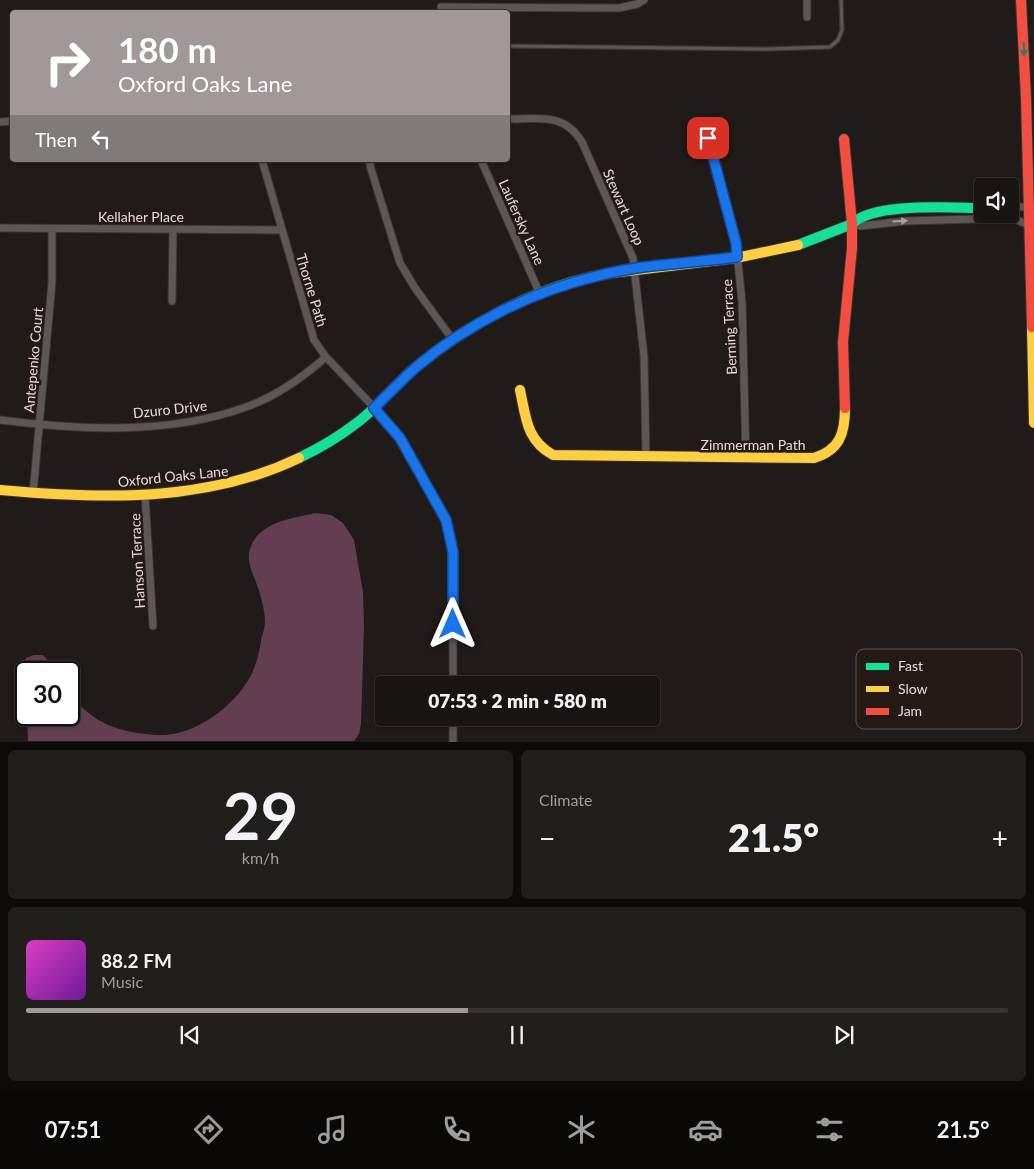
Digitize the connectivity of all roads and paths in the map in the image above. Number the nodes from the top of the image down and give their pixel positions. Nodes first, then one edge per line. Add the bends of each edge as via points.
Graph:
1 (644, 0) edge
2 (808, 0) edge
3 (841, 0) edge
4 (1021, 0) edge
5 (495, 4) edge
6 (442, 7) dead end
7 (808, 17) dead end
8 (510, 46) edge
9 (510, 119) edge
10 (708, 138) dead end
11 (844, 139) dead end
12 (263, 162) edge
13 (370, 162) edge
14 (481, 162) edge
15 (974, 208) edge
16 (929, 209) junction
17 (1031, 210) edge
18 (929, 220) junction
19 (852, 224) junction
20 (1029, 225) junction
21 (0, 228) edge
22 (52, 229) junction
23 (173, 229) junction
24 (282, 230) junction
25 (737, 257) junction
26 (634, 269) junction
27 (540, 294) junction
28 (172, 301) dead end
29 (453, 340) junction
30 (326, 357) junction
31 (520, 390) dead end
32 (374, 408) junction
33 (0, 420) edge
34 (1034, 423) edge
35 (39, 424) junction
36 (646, 457) junction
37 (746, 458) junction
38 (0, 490) edge
39 (33, 494) junction
40 (145, 495) junction
41 (153, 626) dead end
42 (453, 676) edge
43 (453, 726) edge
44 (453, 742) edge

1 - 5 street via 619,8
2 - 7 street
3 - 8 lane via 842,30 830,47
4 -> 17 street
5 - 6 street
9 - 26 street, Stewart Loop via 558,120 575,131 633,258
10 - 25 street, Berning Terrace
11 - 19 street, Zimmerman Path
12 - 24 street, Thorne Path
13 - 29 street via 400,262
14 - 27 street, Laufersky Lane
15 - 16 street, Oxford Oaks Lane
16 - 18 street
16 - 19 street, Oxford Oaks Lane via 867,214
17 - 20 street
19 -> 18 street, Oxford Oaks Lane
18 - 20 street, Oxford Oaks Lane via 1012,218
19 - 25 street, Oxford Oaks Lane via 788,248
19 - 37 street, Zimmerman Path via 843,342 845,420 840,442 826,454 814,458
20 - 34 street
21 - 22 street, Kellaher Place
22 - 23 street, Kellaher Place
22 - 35 street, Antepenko Court via 52,282
23 - 24 street, Kellaher Place
23 - 28 street
24 - 30 street, Thorne Path via 314,340
25 - 26 street, Oxford Oaks Lane
25 - 37 street, Berning Terrace via 742,302
26 - 27 street, Oxford Oaks Lane via 590,278
26 - 36 street, Stewart Loop via 644,356
27 - 29 street, Oxford Oaks Lane via 492,316
29 - 32 street, Oxford Oaks Lane via 415,368
30 - 32 street, Thorne Path
30 - 35 street, Dzuro Drive via 278,392 248,407 216,416 187,422 122,427
31 - 36 street, Zimmerman Path via 530,434 544,451 561,456
32 - 40 street, Oxford Oaks Lane via 324,446 268,473 218,487
32 - 42 street, Thorne Path via 400,438 446,520 453,552
33 - 35 street, Dzuro Drive
35 - 39 street, Antepenko Court
36 - 37 street, Zimmerman Path
38 - 39 street, Oxford Oaks Lane
39 - 40 street, Oxford Oaks Lane
40 - 41 street, Hanson Terrace
43 - 44 street

